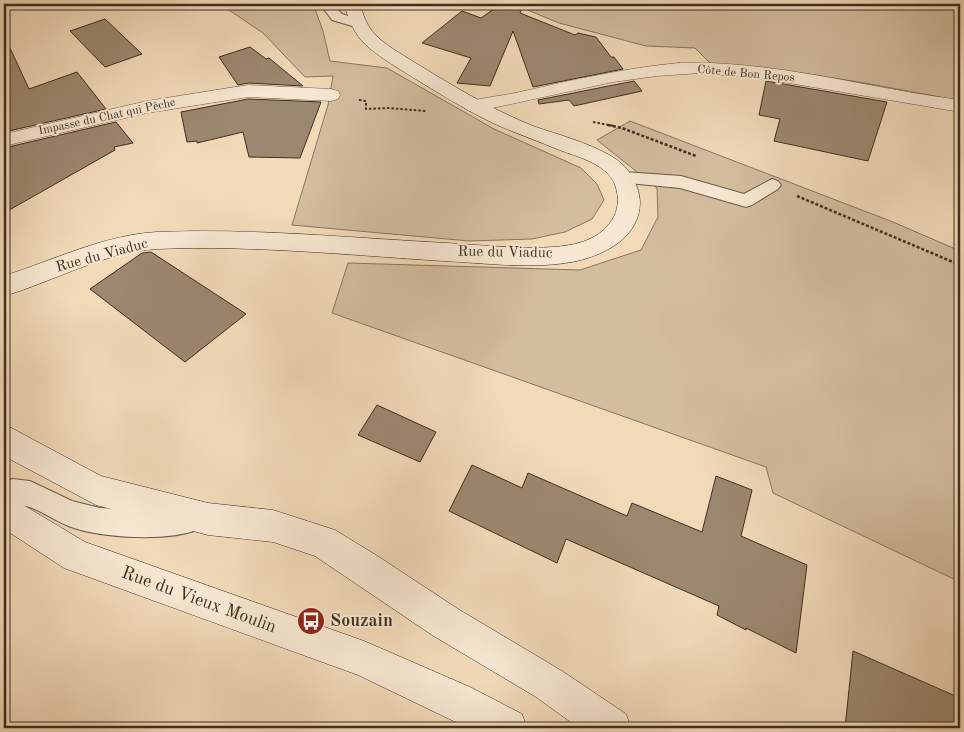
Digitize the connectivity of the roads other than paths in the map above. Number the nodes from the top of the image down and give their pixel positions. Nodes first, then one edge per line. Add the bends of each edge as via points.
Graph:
1 (326, 4) edge
2 (352, 4) edge
3 (359, 24) junction
4 (331, 95) road end
5 (474, 106) junction
6 (960, 106) edge
7 (4, 140) edge
8 (624, 178) junction
9 (772, 185) road end
10 (28, 278) junction
11 (4, 286) edge
12 (4, 300) edge
13 (4, 438) edge
14 (4, 494) edge
15 (4, 511) edge
16 (208, 519) junction
17 (508, 728) edge
18 (612, 728) edge

1 - 3 lane via 337,17
2 - 3 street
3 - 5 street via 384,51
4 - 7 street, Impasse du Chat qui Pêche via 248,91 147,107
5 - 6 street, Côte de Bon Repos via 600,79 660,70 703,68 757,73
5 - 8 street via 594,156
8 - 9 lane via 681,182 746,201
8 - 10 street, Rue du Viaduc via 630,200 626,220 610,239 587,250 551,255 281,243 152,241 114,249
10 - 11 street, Rue du Viaduc
10 - 12 street
13 - 16 street via 96,490
14 - 16 lane via 25,490 70,514 97,522 136,524
15 - 17 street, Rue du Vieux Moulin via 76,556 364,659
16 - 18 street via 273,526 323,542 445,622 549,684

